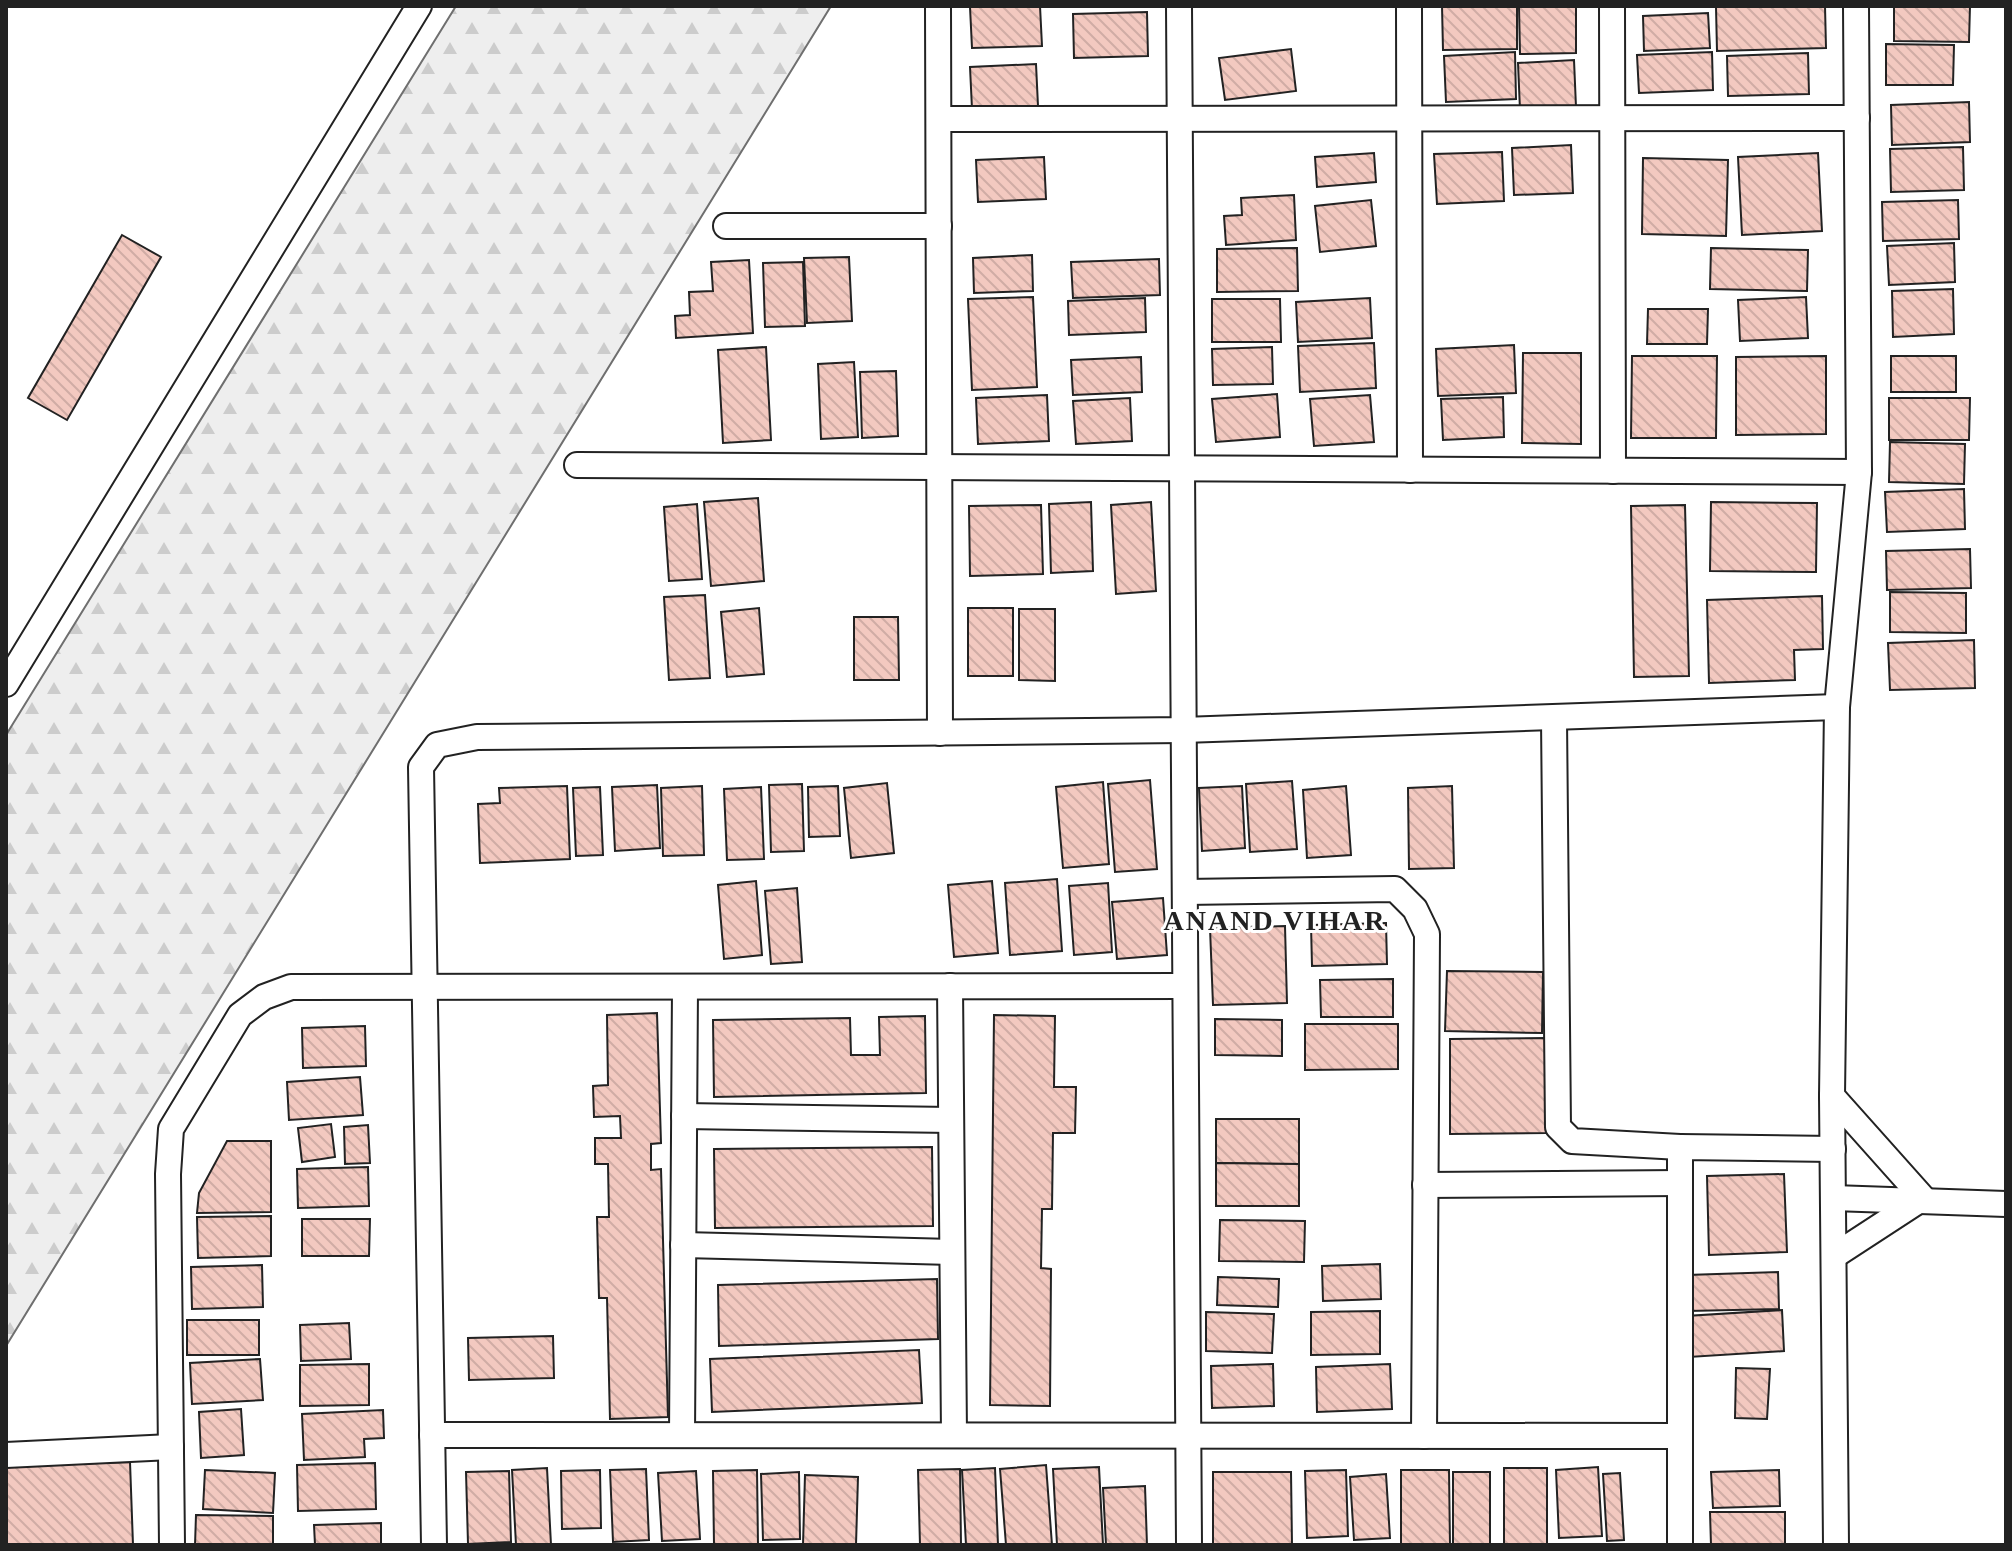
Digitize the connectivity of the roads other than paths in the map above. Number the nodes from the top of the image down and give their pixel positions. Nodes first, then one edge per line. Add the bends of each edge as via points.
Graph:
1 (419, 6) edge
2 (938, 6) edge
3 (1179, 6) edge
4 (1409, 6) edge
5 (1612, 6) edge
6 (1856, 6) edge
7 (1180, 118) junction
8 (1409, 118) junction
9 (1612, 118) junction
10 (1857, 118) junction
11 (939, 119) junction
12 (726, 226) dead end
13 (939, 226) junction
14 (577, 465) dead end
15 (940, 467) junction
16 (1182, 469) junction
17 (1410, 470) junction
18 (1613, 471) junction
19 (1859, 472) junction
20 (6, 684) edge
21 (1837, 707) junction
22 (1554, 719) junction
23 (1183, 730) junction
24 (940, 733) junction
25 (1185, 892) junction
26 (950, 986) junction
27 (1185, 986) junction
28 (685, 988) junction
29 (425, 989) junction
30 (1832, 1096) junction
31 (684, 1116) junction
32 (951, 1120) junction
33 (1680, 1147) junction
34 (1833, 1149) junction
35 (1680, 1183) junction
36 (1425, 1185) junction
37 (1833, 1198) junction
38 (1923, 1198) junction
39 (2006, 1204) edge
40 (683, 1245) junction
41 (952, 1252) junction
42 (1834, 1256) junction
43 (432, 1435) junction
44 (682, 1435) junction
45 (954, 1435) junction
46 (1188, 1435) junction
47 (1424, 1436) junction
48 (1680, 1436) junction
49 (171, 1447) junction
50 (6, 1455) edge
51 (172, 1545) edge
52 (434, 1545) edge
53 (1189, 1545) edge
54 (1680, 1545) edge
55 (1836, 1545) edge

1 - 20 street
2 - 11 street
3 - 7 street
4 - 8 street
5 - 9 street
6 - 10 street
7 - 8 street
7 - 11 street
7 - 16 street
8 - 9 street
8 - 17 street
9 - 10 street
9 - 18 street
10 - 19 street
11 - 13 street
12 - 13 street
13 - 15 street
14 - 15 street
15 - 16 street
15 - 24 street
16 - 17 street
16 - 23 street
17 - 18 street
18 - 19 street
19 - 21 street
21 - 22 street
21 - 30 street
22 - 23 street
22 - 33 street via 1558,1127 1572,1141
23 - 24 street
23 - 25 street
24 - 29 street via 477,737 437,745 421,767
25 - 27 street
25 - 36 street via 1395,889 1415,909 1427,934
26 - 27 street
26 - 28 street
26 - 32 street
27 - 46 street
28 - 29 street
28 - 31 street
29 - 43 street
29 - 49 street via 291,987 264,997 240,1015 171,1129
30 - 34 street
30 - 38 street
31 - 32 street
31 - 40 street
32 - 41 street
33 - 34 street
33 - 35 street
34 - 37 street
35 - 36 street
35 - 48 street
36 - 47 street
37 - 38 street
37 - 42 street
38 - 39 street
38 - 42 street
40 - 41 street
40 - 44 street
41 - 45 street
42 - 55 street
43 - 44 street
43 - 52 street
44 - 45 street
45 - 46 street
46 - 47 street
46 - 53 street
47 - 48 street
48 - 54 street
49 - 50 street
49 - 51 street

